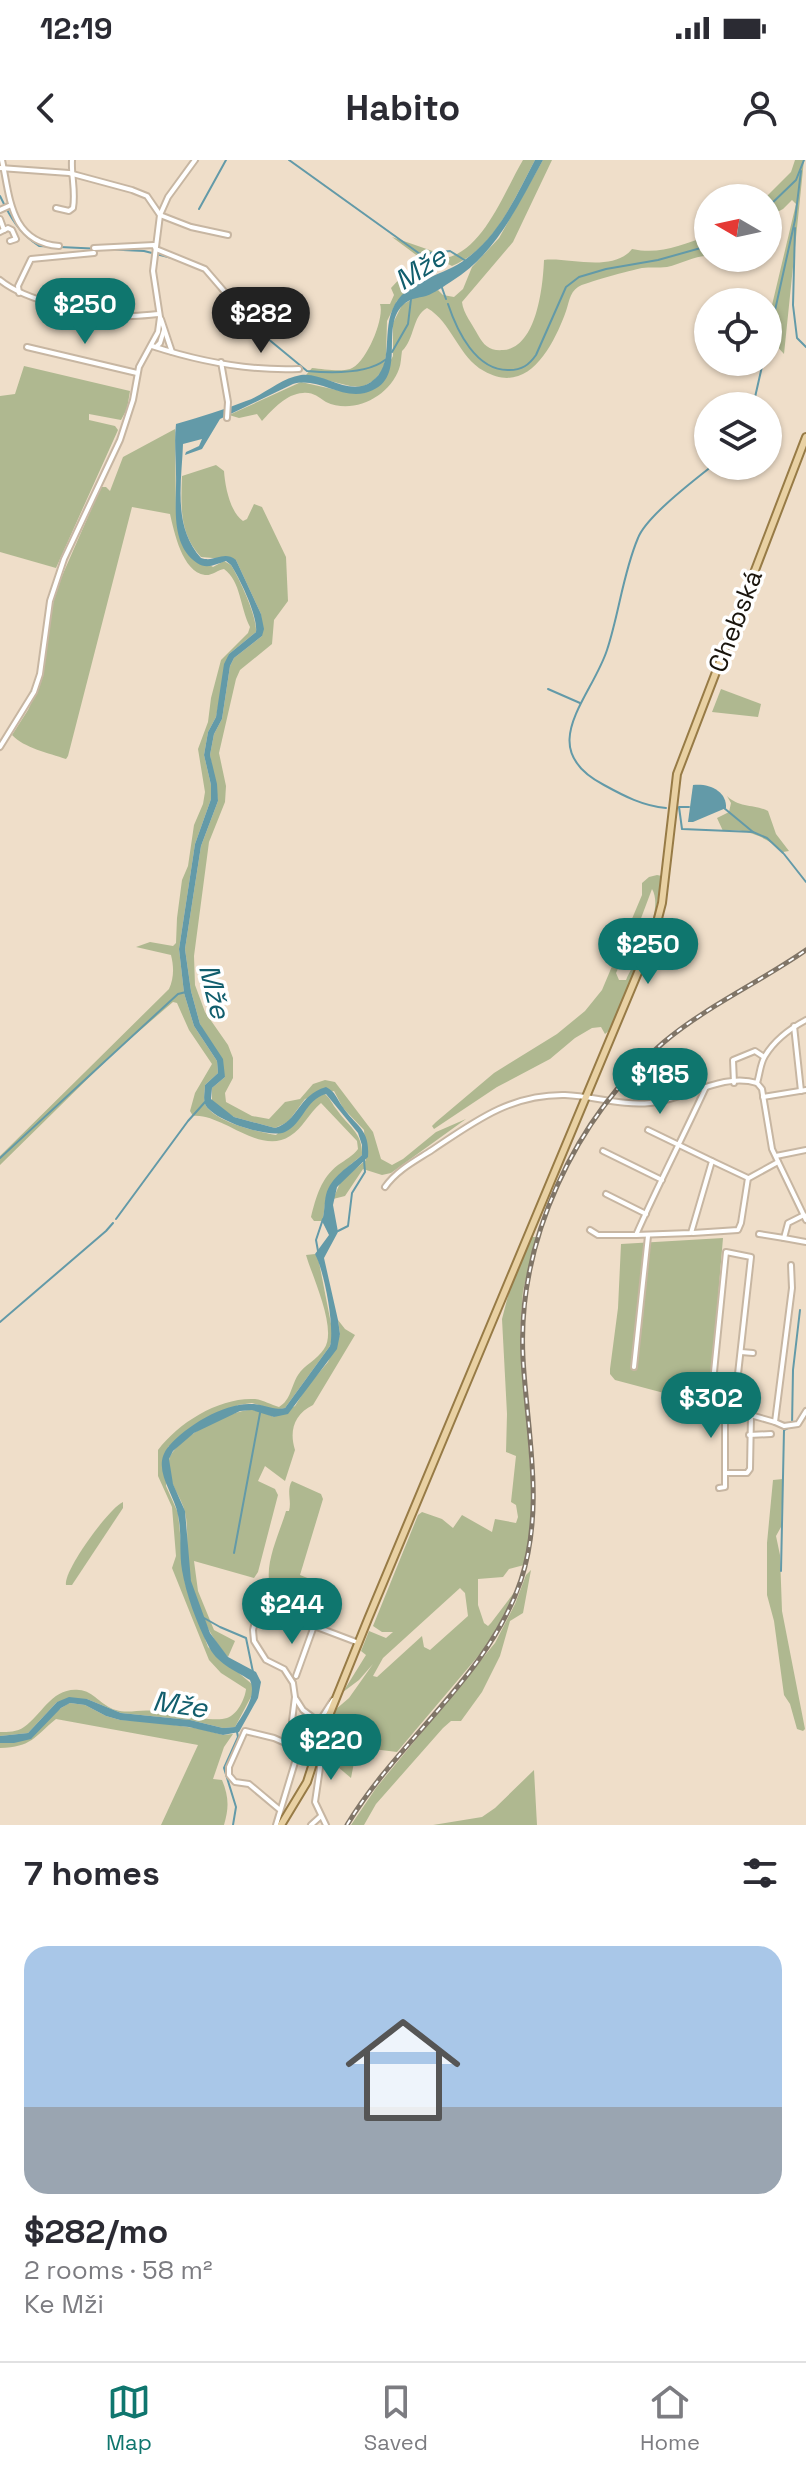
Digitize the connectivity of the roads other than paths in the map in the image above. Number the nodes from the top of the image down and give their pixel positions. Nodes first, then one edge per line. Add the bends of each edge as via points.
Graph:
1 (2, 160) edge
2 (72, 160) edge
3 (195, 160) edge
4 (2, 168) edge
5 (75, 175) junction
6 (6, 208) edge
7 (56, 208) dead end
8 (160, 215) junction
9 (0, 219) edge
10 (2, 231) edge
11 (228, 235) dead end
12 (10, 241) dead end
13 (59, 246) dead end
14 (154, 250) junction
15 (0, 280) edge
16 (3, 287) edge
17 (19, 293) junction
18 (228, 301) dead end
19 (160, 315) junction
20 (164, 328) junction
21 (27, 347) dead end
22 (154, 347) junction
23 (172, 352) junction
24 (221, 362) junction
25 (299, 369) dead end
26 (137, 373) junction
27 (227, 418) dead end
28 (806, 437) edge
29 (0, 747) edge
30 (806, 1020) edge
31 (794, 1026) junction
32 (764, 1057) junction
33 (691, 1058) dead end
34 (734, 1083) junction
35 (757, 1083) junction
36 (706, 1087) junction
37 (694, 1090) junction
38 (803, 1090) edge
39 (585, 1096) junction
40 (763, 1097) junction
41 (648, 1130) dead end
42 (678, 1146) junction
43 (806, 1150) edge
44 (603, 1151) dead end
45 (777, 1159) junction
46 (712, 1161) junction
47 (748, 1178) junction
48 (662, 1180) junction
49 (385, 1187) dead end
50 (606, 1194) dead end
51 (646, 1214) junction
52 (805, 1218) edge
53 (590, 1230) dead end
54 (691, 1233) junction
55 (759, 1234) dead end
56 (636, 1235) junction
57 (648, 1236) junction
58 (784, 1238) junction
59 (806, 1242) edge
60 (791, 1265) dead end
61 (741, 1352) junction
62 (753, 1353) dead end
63 (634, 1367) dead end
64 (727, 1408) junction
65 (734, 1410) junction
66 (806, 1411) edge
67 (751, 1415) junction
68 (775, 1422) junction
69 (771, 1434) dead end
70 (749, 1435) junction
71 (725, 1473) junction
72 (719, 1488) dead end
73 (314, 1626) junction
74 (359, 1643) junction
75 (296, 1676) dead end
76 (337, 1696) junction
77 (295, 1697) junction
78 (294, 1709) junction
79 (310, 1717) junction
80 (319, 1722) junction
81 (298, 1747) junction
82 (317, 1751) junction
83 (280, 1810) junction
84 (321, 1816) junction
85 (278, 1825) edge
86 (311, 1825) edge
87 (326, 1825) edge

1 - 4 street
2 - 5 street
3 - 8 street
4 - 5 street
4 - 6 street
5 - 7 street via 73,208
5 - 8 street via 147,196
6 - 13 street via 26,233 43,244
8 - 11 street
8 - 14 street
9 - 10 street
10 - 12 street via 15,234
14 - 17 street via 94,250 31,259
14 - 18 street via 205,269
14 - 19 street
15 - 16 street
16 - 17 street
17 - 19 street via 99,313
19 - 20 street
19 - 22 street
20 - 22 street
20 - 23 street
21 - 26 street
22 - 23 street
22 - 26 street
23 - 24 street
24 - 25 street
24 - 27 street
26 - 29 street via 120,440 56,581 34,692
28 - 39 main road, Chebská via 683,757 671,808 657,924
30 - 31 street
31 - 32 street
31 - 38 street
32 - 34 street via 755,1051 735,1058
32 - 35 street
33 - 37 street
34 - 35 street
34 - 36 street
35 - 40 street
36 - 37 street
36 - 42 street
37 - 39 street via 648,1104
38 - 40 street
39 - 49 street via 540,1096 495,1109 398,1172
39 - 74 main road, Chebská
40 - 45 street
41 - 42 street
42 - 46 street
42 - 48 street
43 - 45 street
44 - 48 street
45 - 47 street
45 - 52 street
46 - 47 street
46 - 54 street
47 - 54 street via 738,1230
48 - 51 street
50 - 51 street
51 - 56 street
52 - 58 street via 788,1223
53 - 56 street via 598,1235
54 - 57 street
55 - 58 street
56 - 57 street
57 - 63 street
58 - 59 street
60 - 68 street
61 - 62 street
61 - 64 street via 751,1257 727,1251 711,1401
61 - 65 street
64 - 65 street
64 - 71 street
65 - 67 street
66 - 68 street via 798,1424
67 - 68 street
67 - 70 street
69 - 70 street
70 - 71 street via 750,1469
71 - 72 street via 725,1487
73 - 74 street
73 - 75 street
73 - 77 street via 258,1609 254,1641 266,1660 291,1678
74 - 76 main road, Chebská
76 - 80 street
76 - 82 main road, Chebská
77 - 78 street
77 - 79 street
78 - 79 street
78 - 81 street
79 - 80 street
80 - 82 street
81 - 83 street
81 - 83 street via 247,1730 228,1770 233,1781 249,1784
82 - 84 street via 321,1761 315,1802
82 - 85 main road, Chebská via 305,1786
83 - 85 street
84 - 86 street
84 - 87 street

